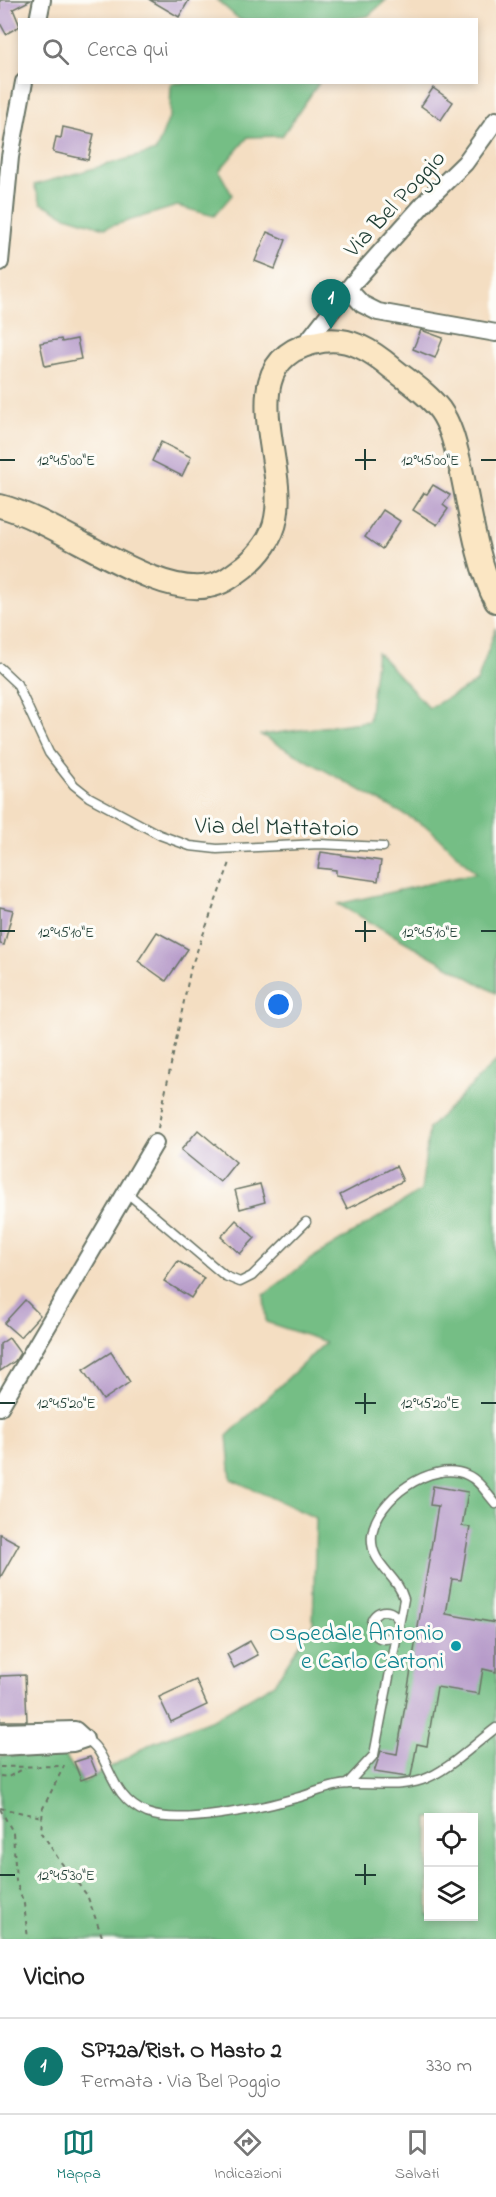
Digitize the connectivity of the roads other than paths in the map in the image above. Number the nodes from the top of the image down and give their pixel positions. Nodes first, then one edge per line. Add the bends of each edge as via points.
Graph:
1 (42, 0) edge
2 (38, 18) edge
3 (24, 84) edge
4 (496, 120) edge
5 (0, 262) edge
6 (348, 289) junction
7 (496, 333) edge
8 (304, 346) junction
9 (0, 506) edge
10 (496, 601) edge
11 (0, 668) edge
12 (383, 847) dead end
13 (155, 1143) road end
14 (126, 1192) junction
15 (306, 1222) dead end
16 (0, 1407) edge
17 (496, 1504) edge
18 (496, 1728) edge
19 (0, 1732) edge
20 (85, 1739) junction
21 (0, 1746) edge
22 (347, 1784) junction

1 - 2 street
3 - 5 street via 10,157
4 - 6 street, Via Bel Poggio via 465,163
6 - 7 street via 362,304 378,312
6 - 8 street, Via Bel Poggio
8 - 9 street via 290,352 275,368 268,390 278,500 273,530 254,560 220,584 197,588 159,581 47,524
8 - 10 street via 334,340 366,348 440,410 452,434 476,538
11 - 12 lane, Via del Mattatoio via 21,690 55,763 83,793 145,828 182,843 208,848 319,844
13 - 14 street
14 - 15 lane via 225,1276 240,1282 252,1276
14 - 16 street
17 - 22 lane via 465,1474 428,1474 399,1491 377,1520 372,1534 373,1550 378,1563 401,1588 404,1599 374,1755
18 - 22 lane via 423,1780 408,1784
19 - 20 street via 75,1730
20 - 21 street via 73,1743
20 - 22 lane via 96,1746 122,1795 140,1809 162,1817 218,1815

